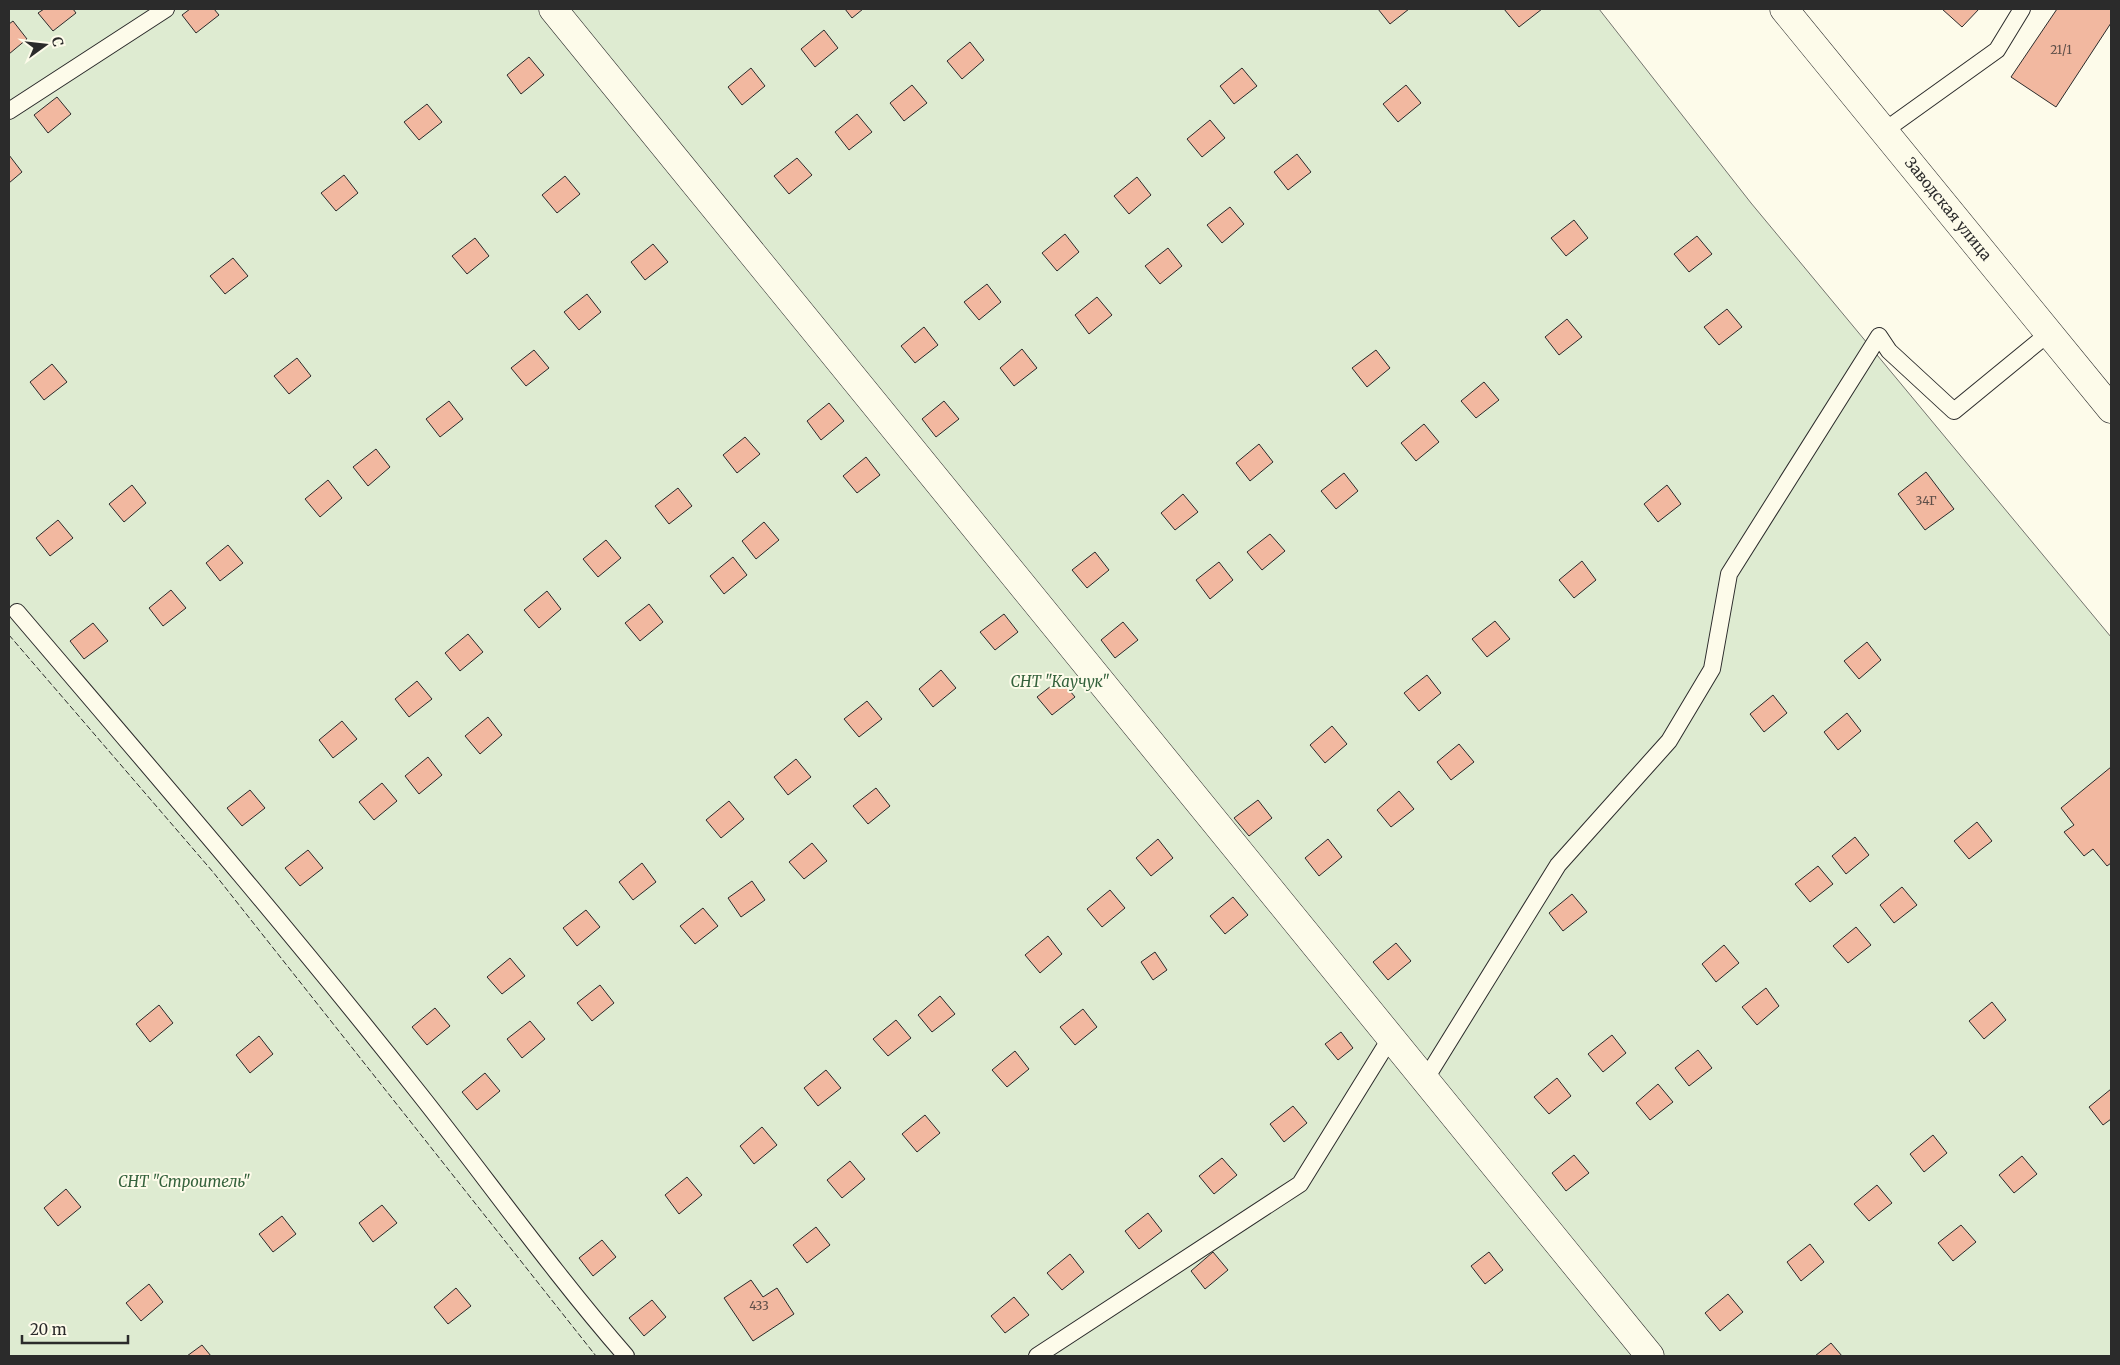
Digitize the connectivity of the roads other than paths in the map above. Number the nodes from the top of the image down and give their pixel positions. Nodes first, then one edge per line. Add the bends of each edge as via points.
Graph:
1 (166, 9) edge
2 (553, 9) edge
3 (1784, 9) edge
4 (2022, 9) edge
5 (9, 111) edge
6 (1884, 131) junction
7 (2049, 333) junction
8 (2111, 409) edge
9 (17, 612) dead end
10 (1391, 1037) junction
11 (1426, 1080) junction
12 (626, 1356) edge
13 (1037, 1356) edge
14 (1650, 1356) edge

1 - 5 lane
2 - 10 street
3 - 6 street, Заводская улица
4 - 6 lane via 1996,50
6 - 7 street, Заводская улица
7 - 8 street, Заводская улица
7 - 11 lane via 1954,411 1889,351 1879,336 1729,574 1712,669 1669,741 1558,865
9 - 12 lane via 240,872 414,1087 585,1309
10 - 11 street
10 - 13 lane via 1300,1184
11 - 14 street

